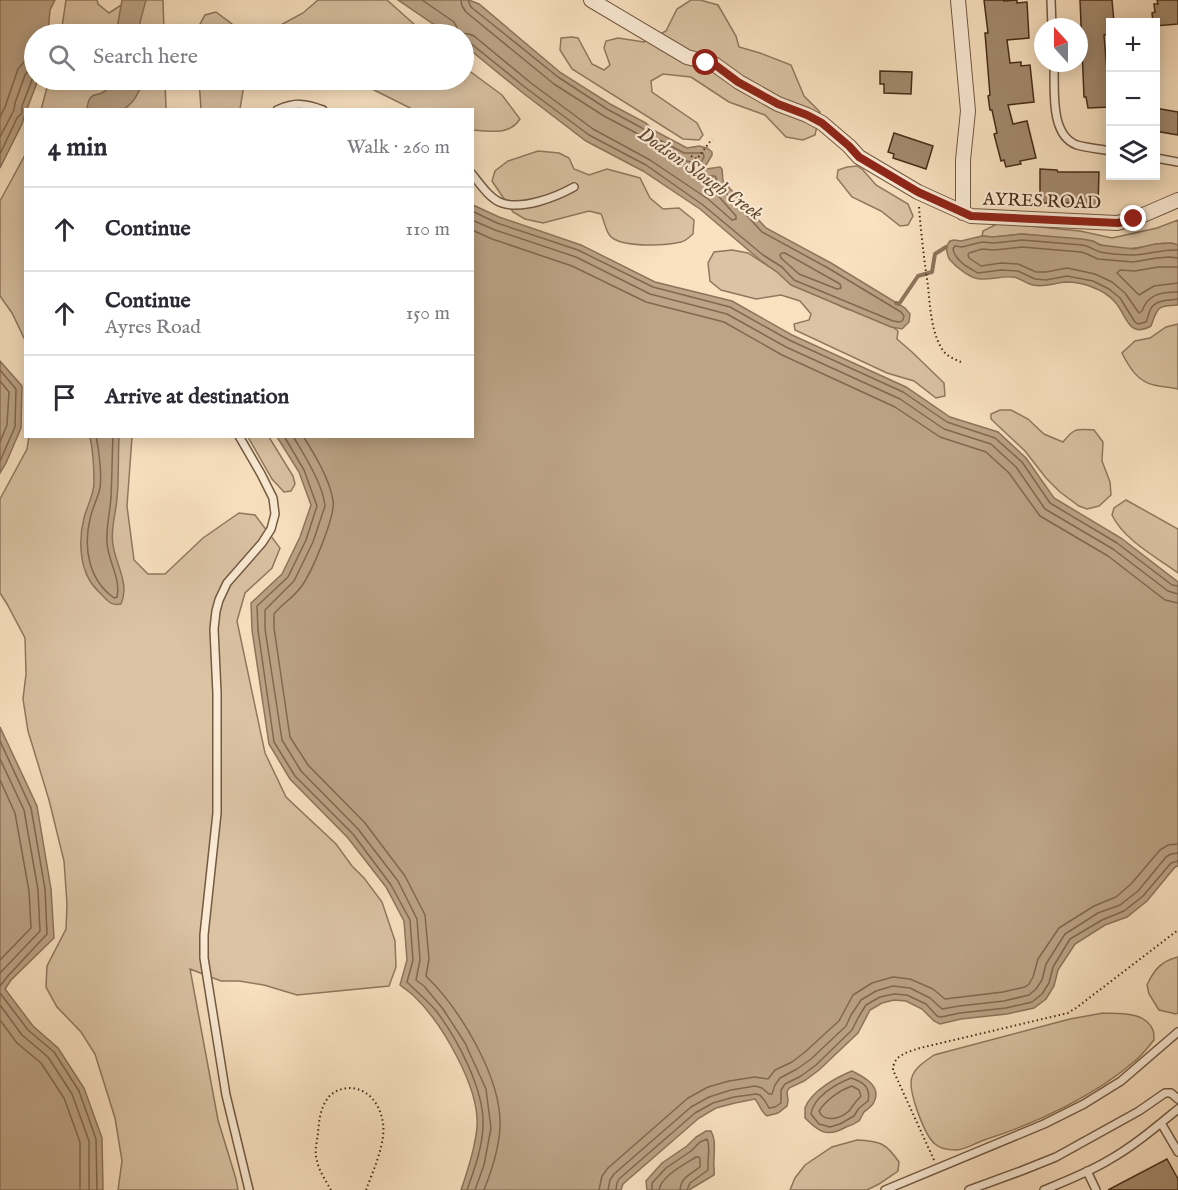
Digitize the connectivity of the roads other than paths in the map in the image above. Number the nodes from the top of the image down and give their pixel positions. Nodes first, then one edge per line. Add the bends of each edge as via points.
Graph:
1 (591, 0) edge
2 (958, 0) edge
3 (1051, 0) edge
4 (1052, 18) edge
5 (1054, 72) edge
6 (284, 108) edge
7 (318, 108) edge
8 (1106, 150) edge
9 (1160, 159) edge
10 (1178, 162) edge
11 (474, 177) edge
12 (574, 187) dead end
13 (1178, 200) edge
14 (963, 213) junction
15 (240, 438) edge
16 (1178, 1032) edge
17 (1178, 1099) edge
18 (1178, 1109) edge
19 (1161, 1124) junction
20 (1178, 1152) edge
21 (1087, 1171) junction
22 (249, 1190) edge
23 (885, 1190) edge
24 (969, 1190) edge
25 (1044, 1190) edge
26 (1096, 1190) edge

1 - 14 street, AYRES ROAD via 687,57 714,64 778,104 822,123 859,157
2 - 14 street via 968,111
3 - 4 lane
5 - 8 lane via 1056,120 1063,135 1076,144
6 - 7 lane via 300,104
9 - 10 lane
11 - 12 lane via 503,204 546,200
13 - 14 street, AYRES ROAD via 1118,223
15 - 22 lane via 273,498 275,514 262,543 227,583 216,611 217,813 204,958 226,1095
16 - 23 lane via 1121,1081 1084,1104
17 - 24 lane via 1171,1092 1165,1093 1056,1156
18 - 19 lane
19 - 20 lane
19 - 21 lane
21 - 25 lane
21 - 26 lane

